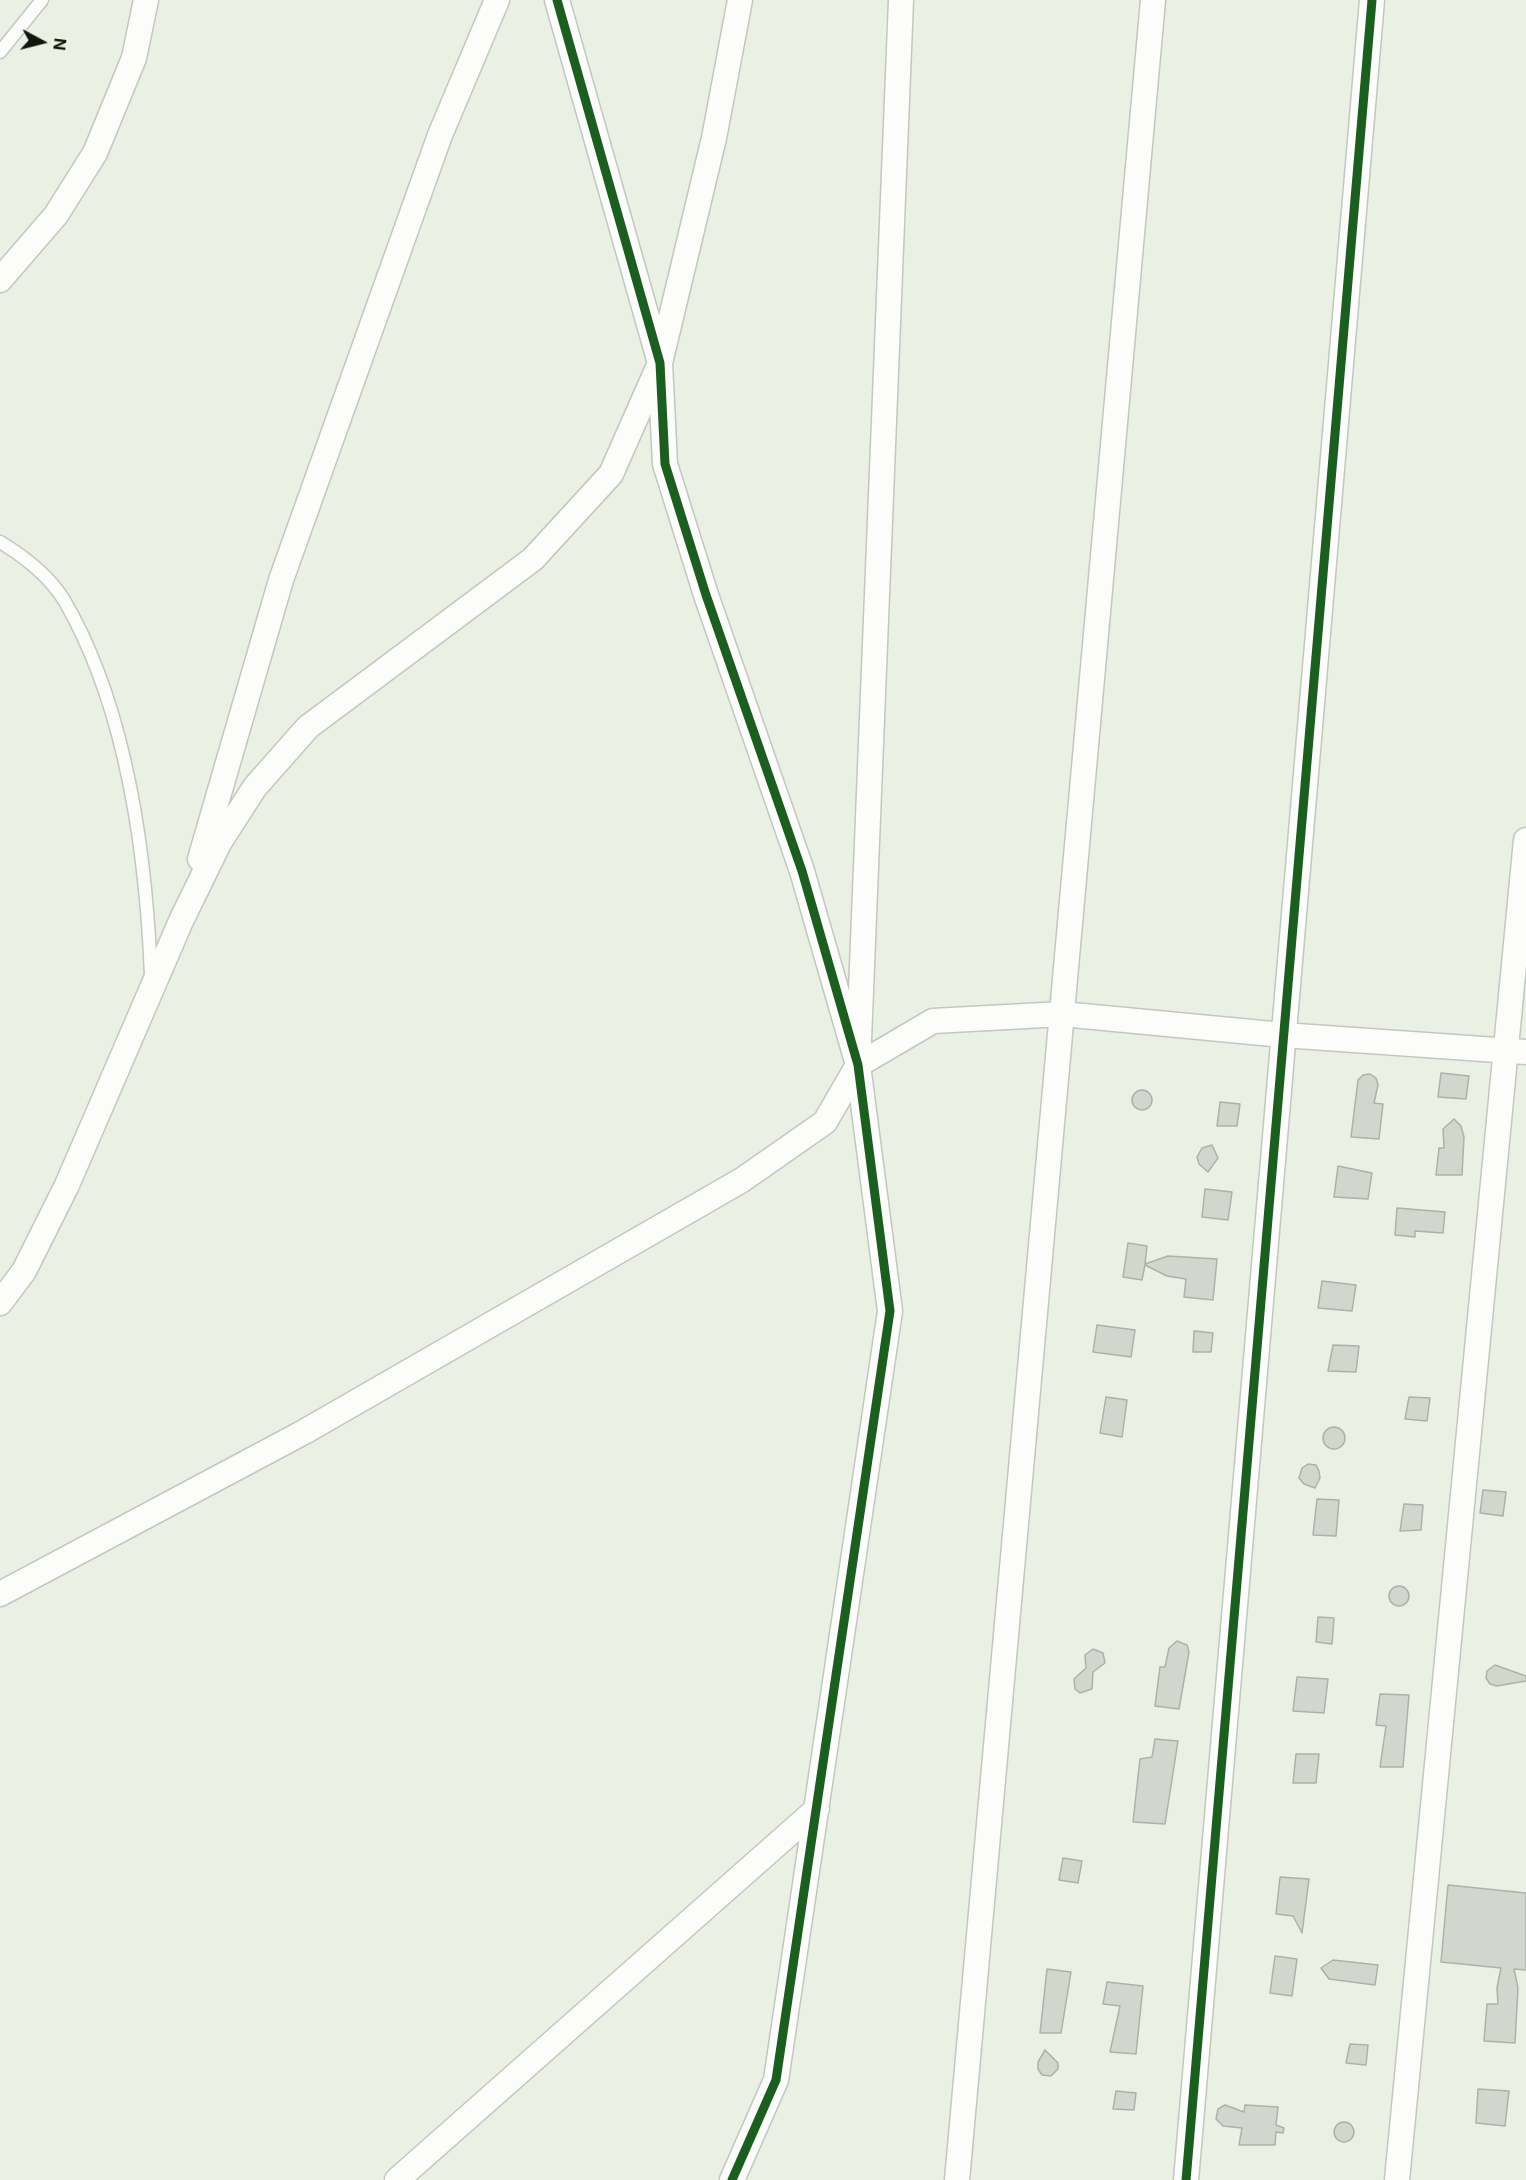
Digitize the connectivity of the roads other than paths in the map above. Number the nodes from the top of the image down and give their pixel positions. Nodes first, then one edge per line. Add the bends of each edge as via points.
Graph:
1 (42, 0) edge
2 (146, 0) edge
3 (496, 0) edge
4 (556, 0) edge
5 (740, 0) edge
6 (901, 0) edge
7 (1153, 0) edge
8 (1372, 0) edge
9 (0, 52) edge
10 (0, 280) edge
11 (660, 363) junction
12 (0, 542) edge
13 (1526, 840) edge
14 (181, 921) junction
15 (152, 992) junction
16 (1062, 1014) junction
17 (1282, 1035) junction
18 (1516, 1052) edge
19 (858, 1065) junction
20 (24, 1271) junction
21 (0, 1282) edge
22 (0, 1303) edge
23 (0, 1594) edge
24 (817, 1809) junction
25 (397, 2180) edge
26 (732, 2180) edge
27 (957, 2180) edge
28 (1186, 2180) edge
29 (1396, 2180) edge

1 - 9 lane
2 - 10 street via 134,58 95,153 56,215
3 - 14 street via 440,135 281,579
4 - 11 street
5 - 11 street via 714,138
6 - 19 street
7 - 16 street
8 - 17 street
11 - 14 street via 611,474 534,559 308,727 255,787 219,843
11 - 19 street via 665,465 706,596 802,871
12 - 15 lane via 25,557 63,598 93,662 119,741 131,796 148,898
13 - 18 street
14 - 15 street
15 - 20 street via 67,1185
16 - 17 street
16 - 19 street via 933,1021
16 - 27 street
17 - 18 street
17 - 28 street
18 - 29 street
19 - 23 street via 825,1122 742,1180 304,1432
19 - 24 street via 890,1311
20 - 21 street
20 - 22 street
24 - 25 street
24 - 26 street via 776,2080

